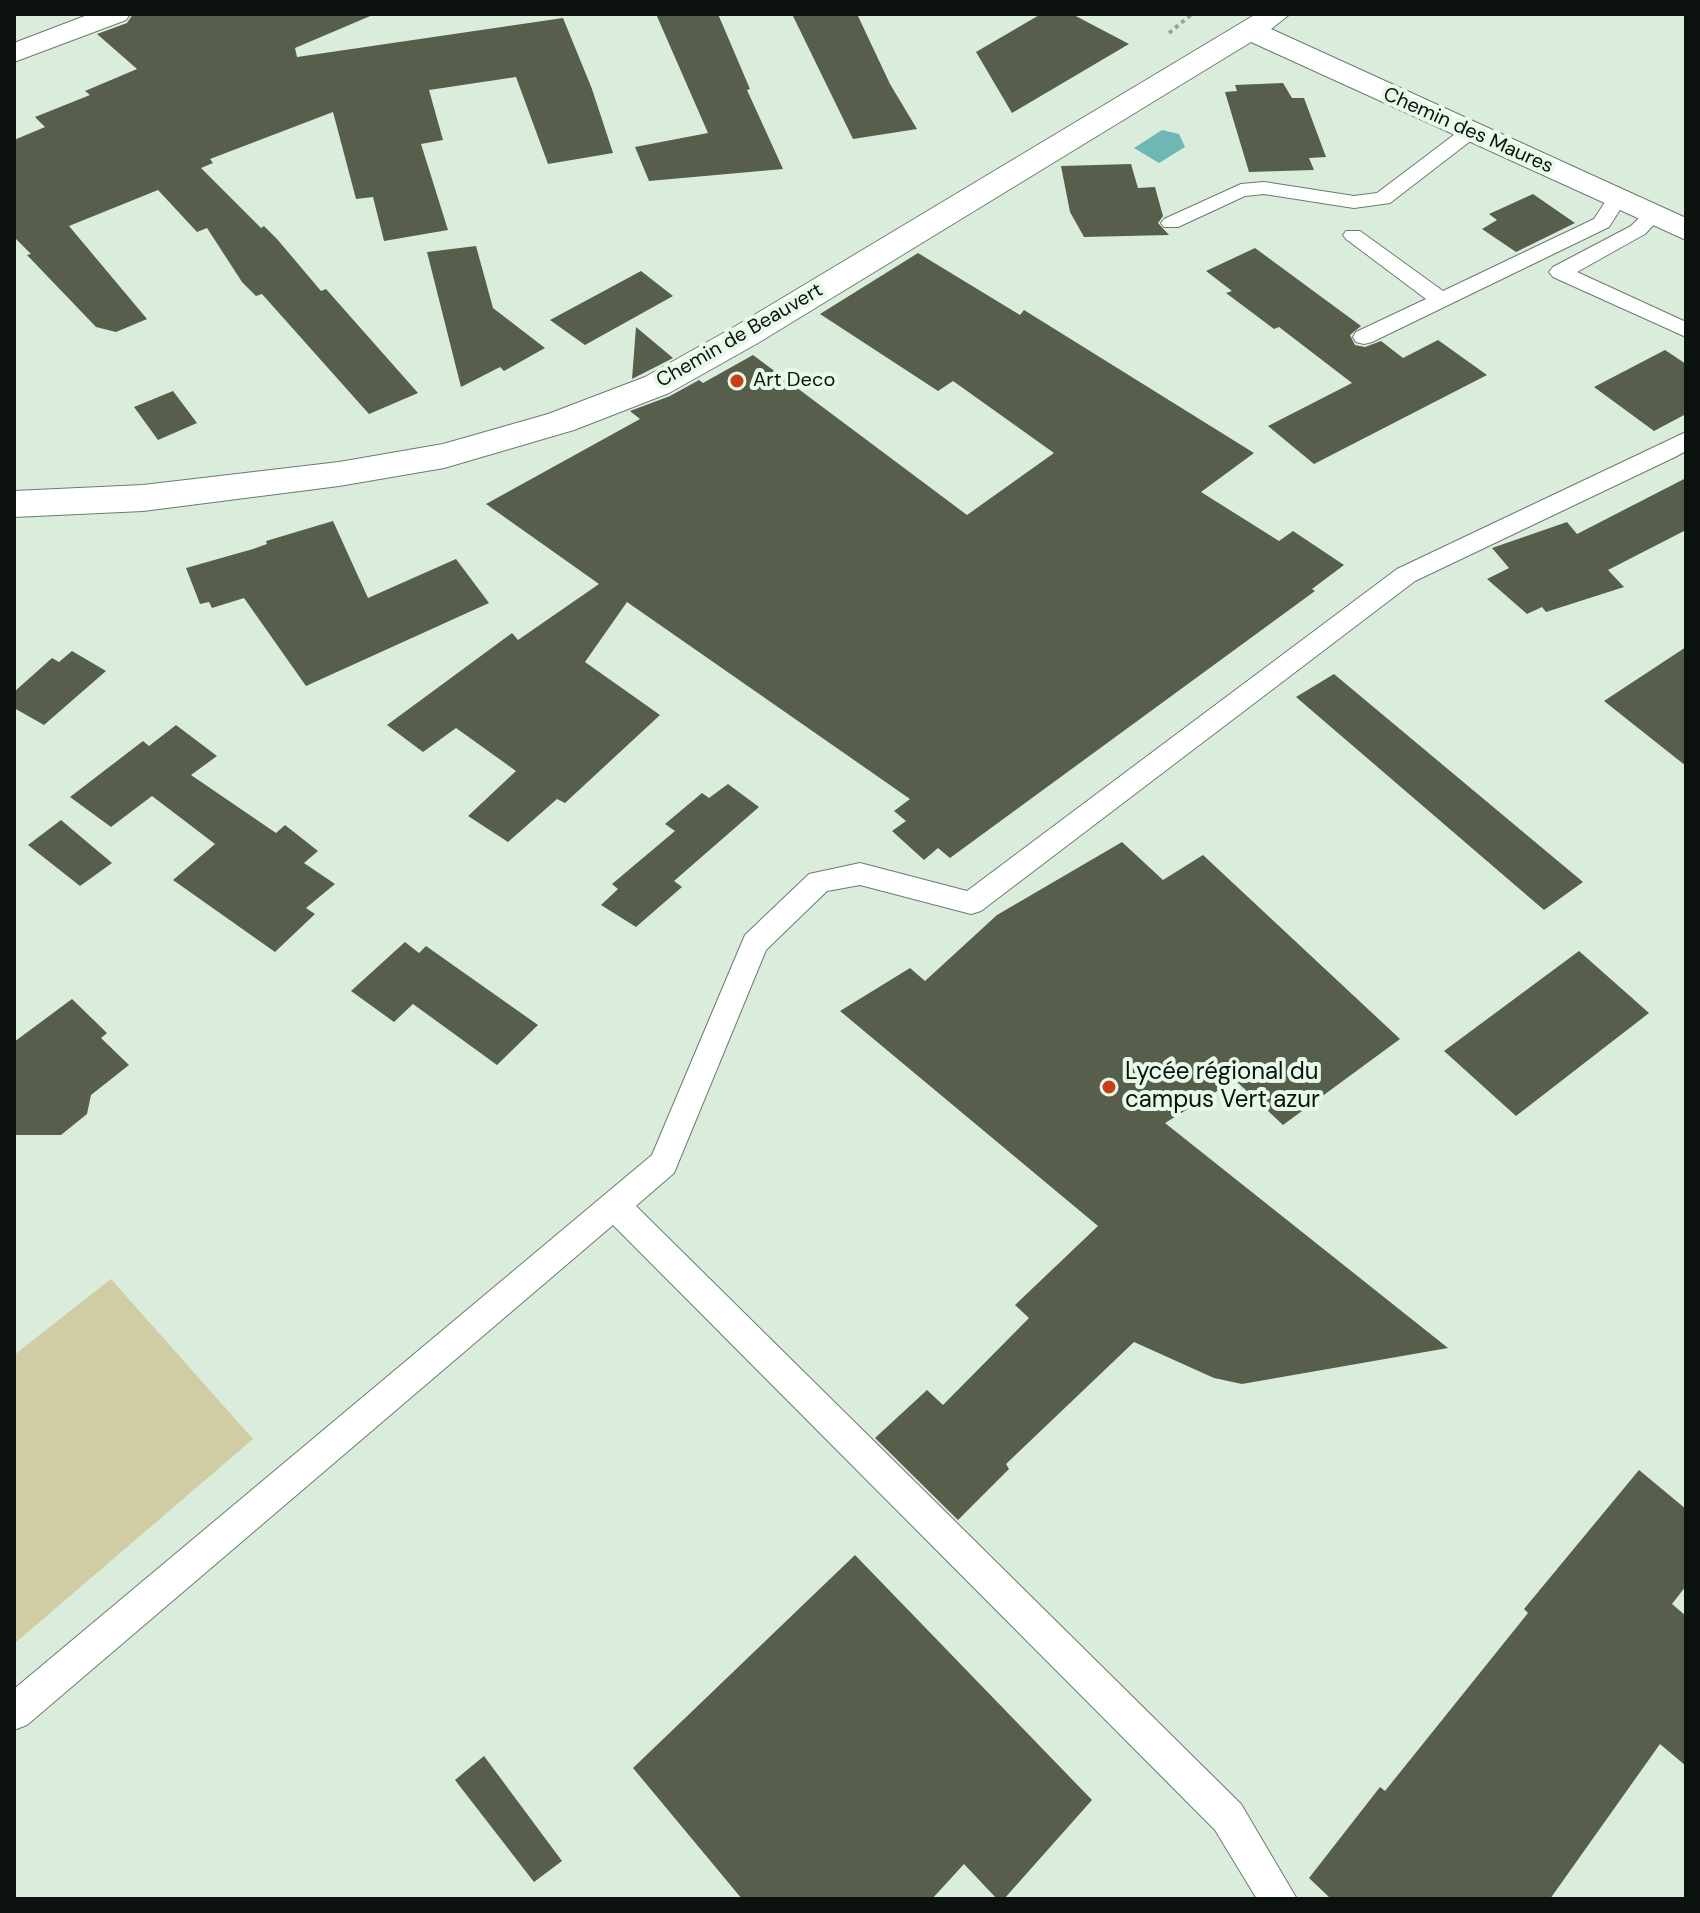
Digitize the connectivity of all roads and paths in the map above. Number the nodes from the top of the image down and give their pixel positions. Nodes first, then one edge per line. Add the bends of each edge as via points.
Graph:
1 (116, 14) edge
2 (1263, 22) edge
3 (14, 53) edge
4 (1470, 132) junction
5 (1618, 197) junction
6 (1654, 214) junction
7 (1171, 223) dead end
8 (1686, 230) edge
9 (1353, 235) dead end
10 (1442, 300) junction
11 (1686, 330) edge
12 (1364, 337) dead end
13 (1682, 448) edge
14 (143, 498) junction
15 (14, 504) edge
16 (14, 524) edge
17 (613, 1204) junction
18 (14, 1712) edge
19 (1278, 1899) edge

1 - 3 street
2 - 4 street, Chemin des Maures via 1316,63
2 - 14 street, Chemin de Beauvert via 657,385 561,422 444,456
4 - 5 street, Chemin des Maures
4 - 7 lane via 1383,199 1354,202 1301,192 1241,190
5 - 6 street, Chemin des Maures
5 - 10 lane via 1602,223
6 - 8 street, Chemin des Maures
6 - 11 lane via 1638,230 1560,272
9 - 10 lane
10 - 12 lane
13 - 17 lane via 1406,575 971,903 860,874 819,882 755,943 663,1164
14 - 15 street, Chemin de Beauvert
14 - 16 street, Chemin de Beauvert
17 - 18 lane
17 - 19 lane via 1228,1817

